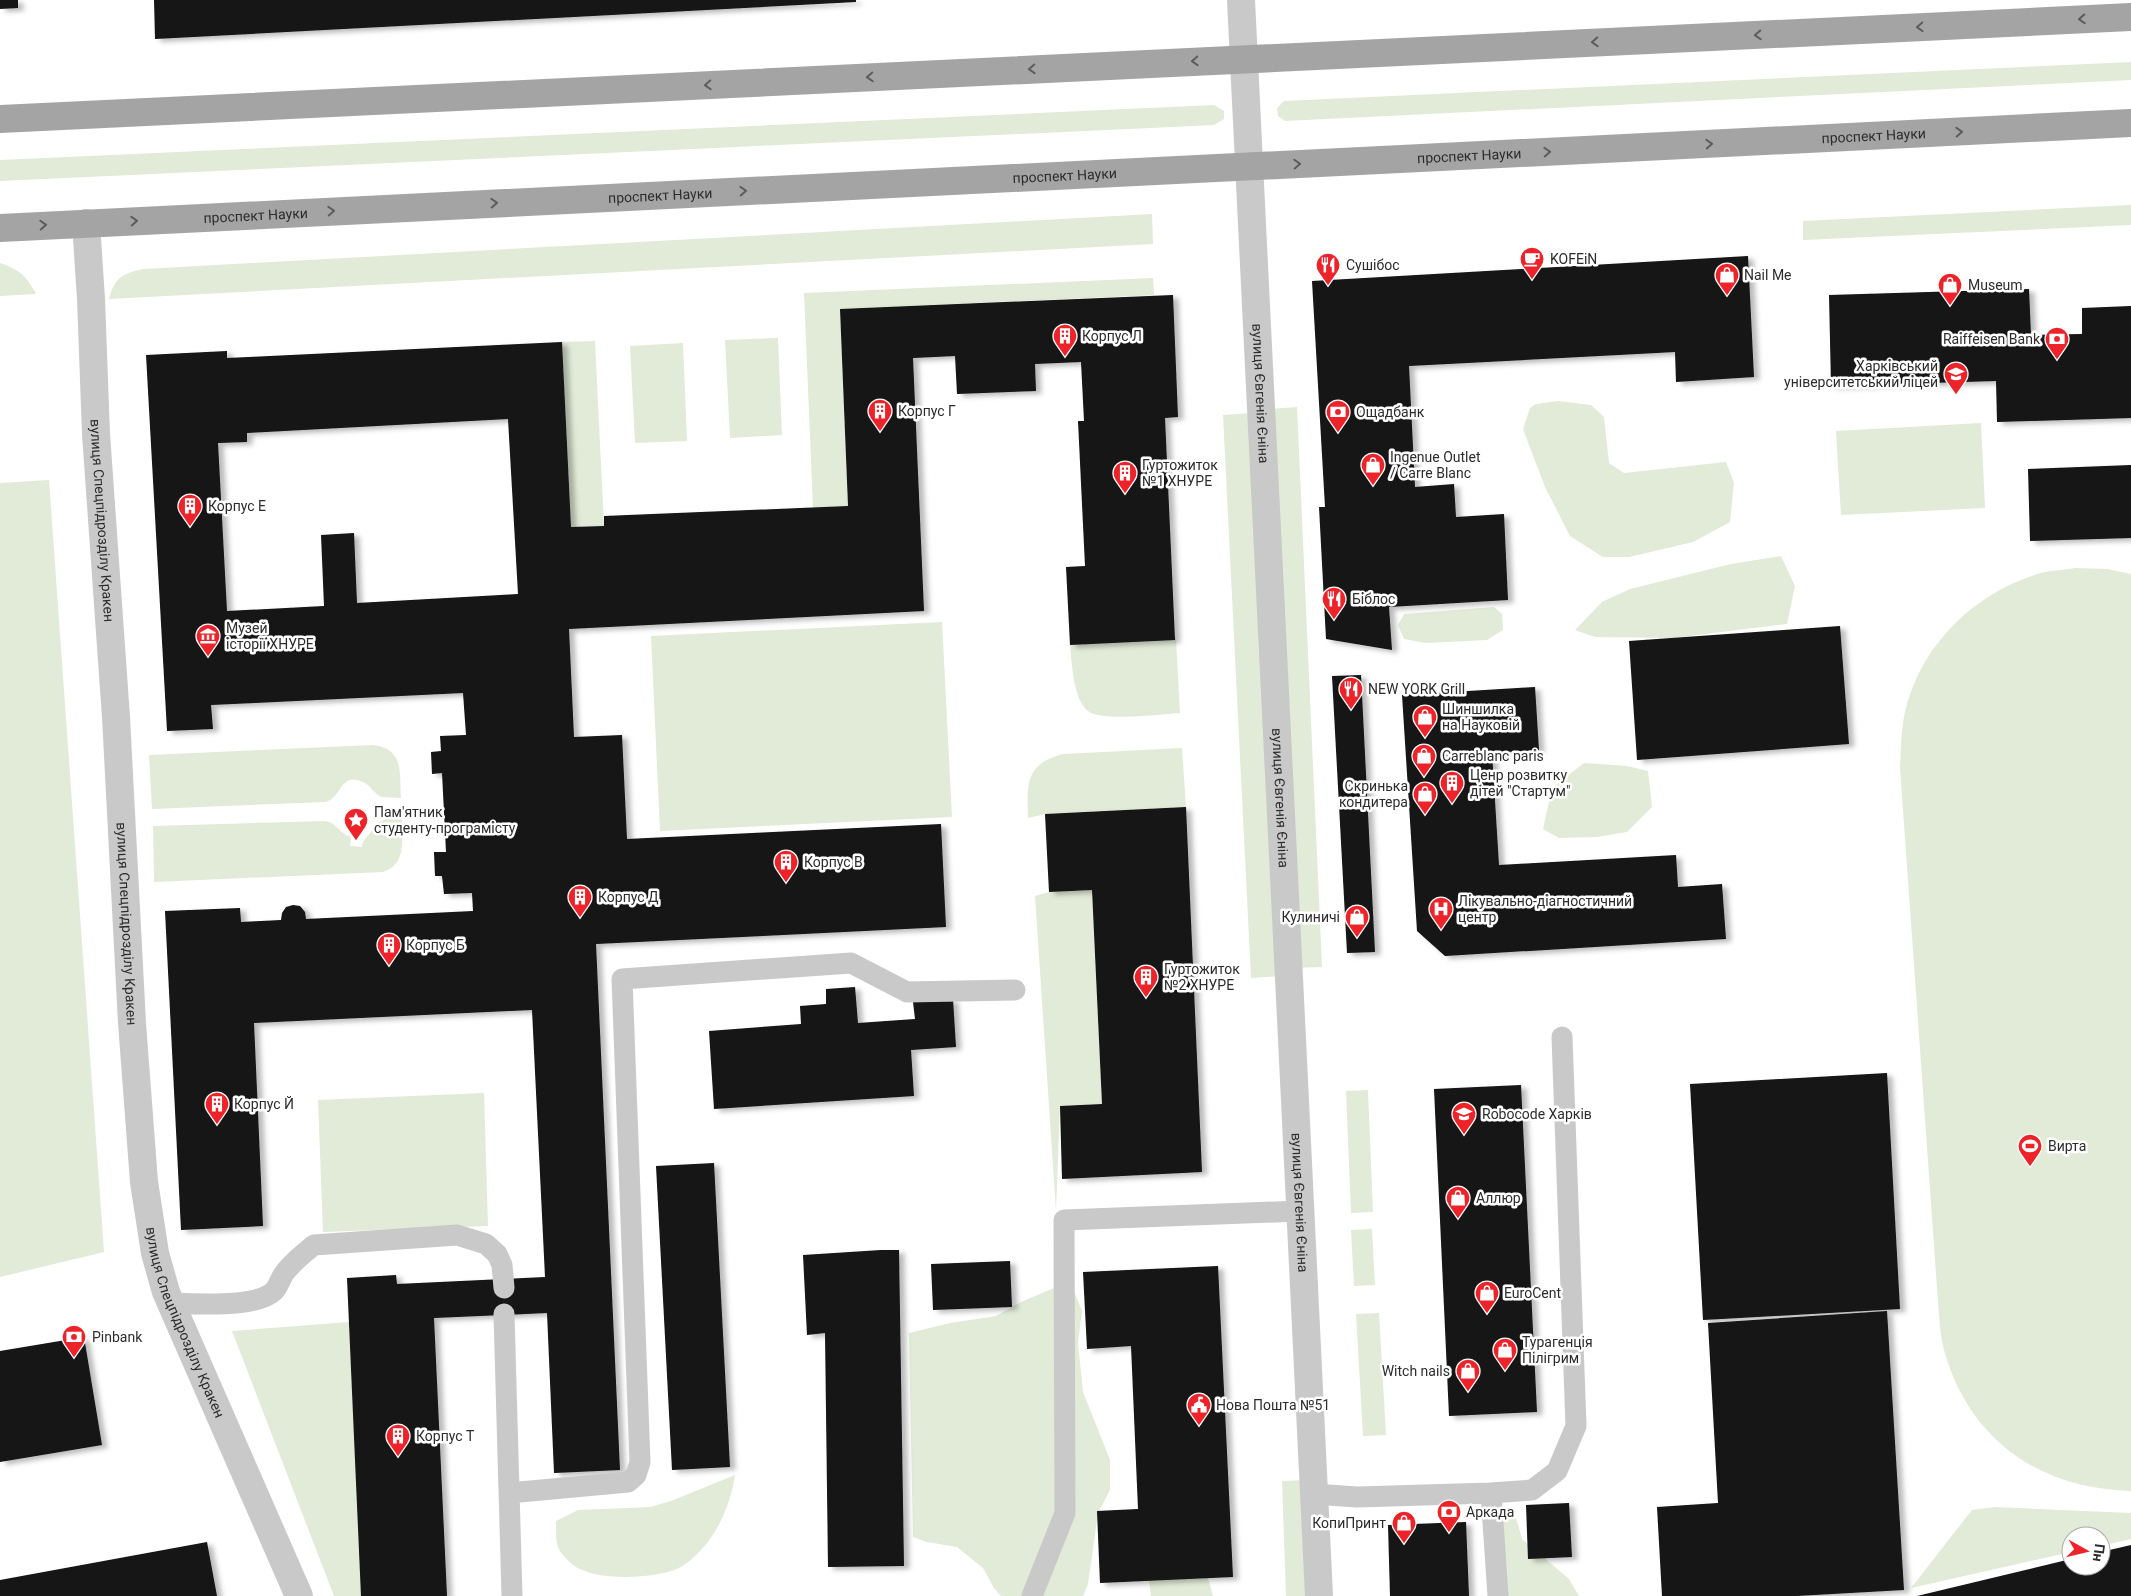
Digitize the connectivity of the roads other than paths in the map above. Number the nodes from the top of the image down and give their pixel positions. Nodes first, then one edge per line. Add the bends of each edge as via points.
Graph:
1 (1241, 0) edge
2 (2131, 17) edge
3 (1243, 59) junction
4 (0, 119) edge
5 (2131, 123) edge
6 (1248, 166) junction
7 (86, 223) junction
8 (0, 228) edge
9 (1015, 990) dead end
10 (1562, 1037) dead end
11 (1300, 1211) junction
12 (504, 1288) dead end
13 (171, 1303) junction
14 (504, 1314) dead end
15 (509, 1492) junction
16 (1491, 1493) junction
17 (1314, 1494) junction
18 (299, 1596) edge
19 (512, 1596) edge
20 (1032, 1596) edge
21 (1319, 1596) edge
22 (1498, 1596) edge

1 - 3 street, вулиця Євгенія Єніна
2 -> 3 main road
3 -> 4 main road
3 - 6 street, вулиця Євгенія Єніна
6 -> 5 main road, проспект Науки
7 -> 6 main road, проспект Науки
6 - 11 street, вулиця Євгенія Єніна via 1262,393
8 -> 7 main road, проспект Науки
7 - 13 street, вулиця Спецпідрозділу Кракен via 96,434 142,1152 155,1252
9 - 15 lane via 908,992 851,963 622,979 640,1462 636,1475 628,1482
10 - 16 lane via 1576,1426 1557,1471 1532,1490
11 - 17 street, вулиця Євгенія Єніна
11 - 20 lane via 1064,1220 1065,1513
12 - 13 lane via 502,1265 497,1254 486,1244 458,1236 314,1245 300,1256 284,1273 274,1291 264,1298 221,1304
13 - 18 street, вулиця Спецпідрозділу Кракен
14 - 15 lane
15 - 19 lane
16 - 17 lane via 1357,1497
16 - 22 lane
17 - 21 street, вулиця Євгенія Єніна

